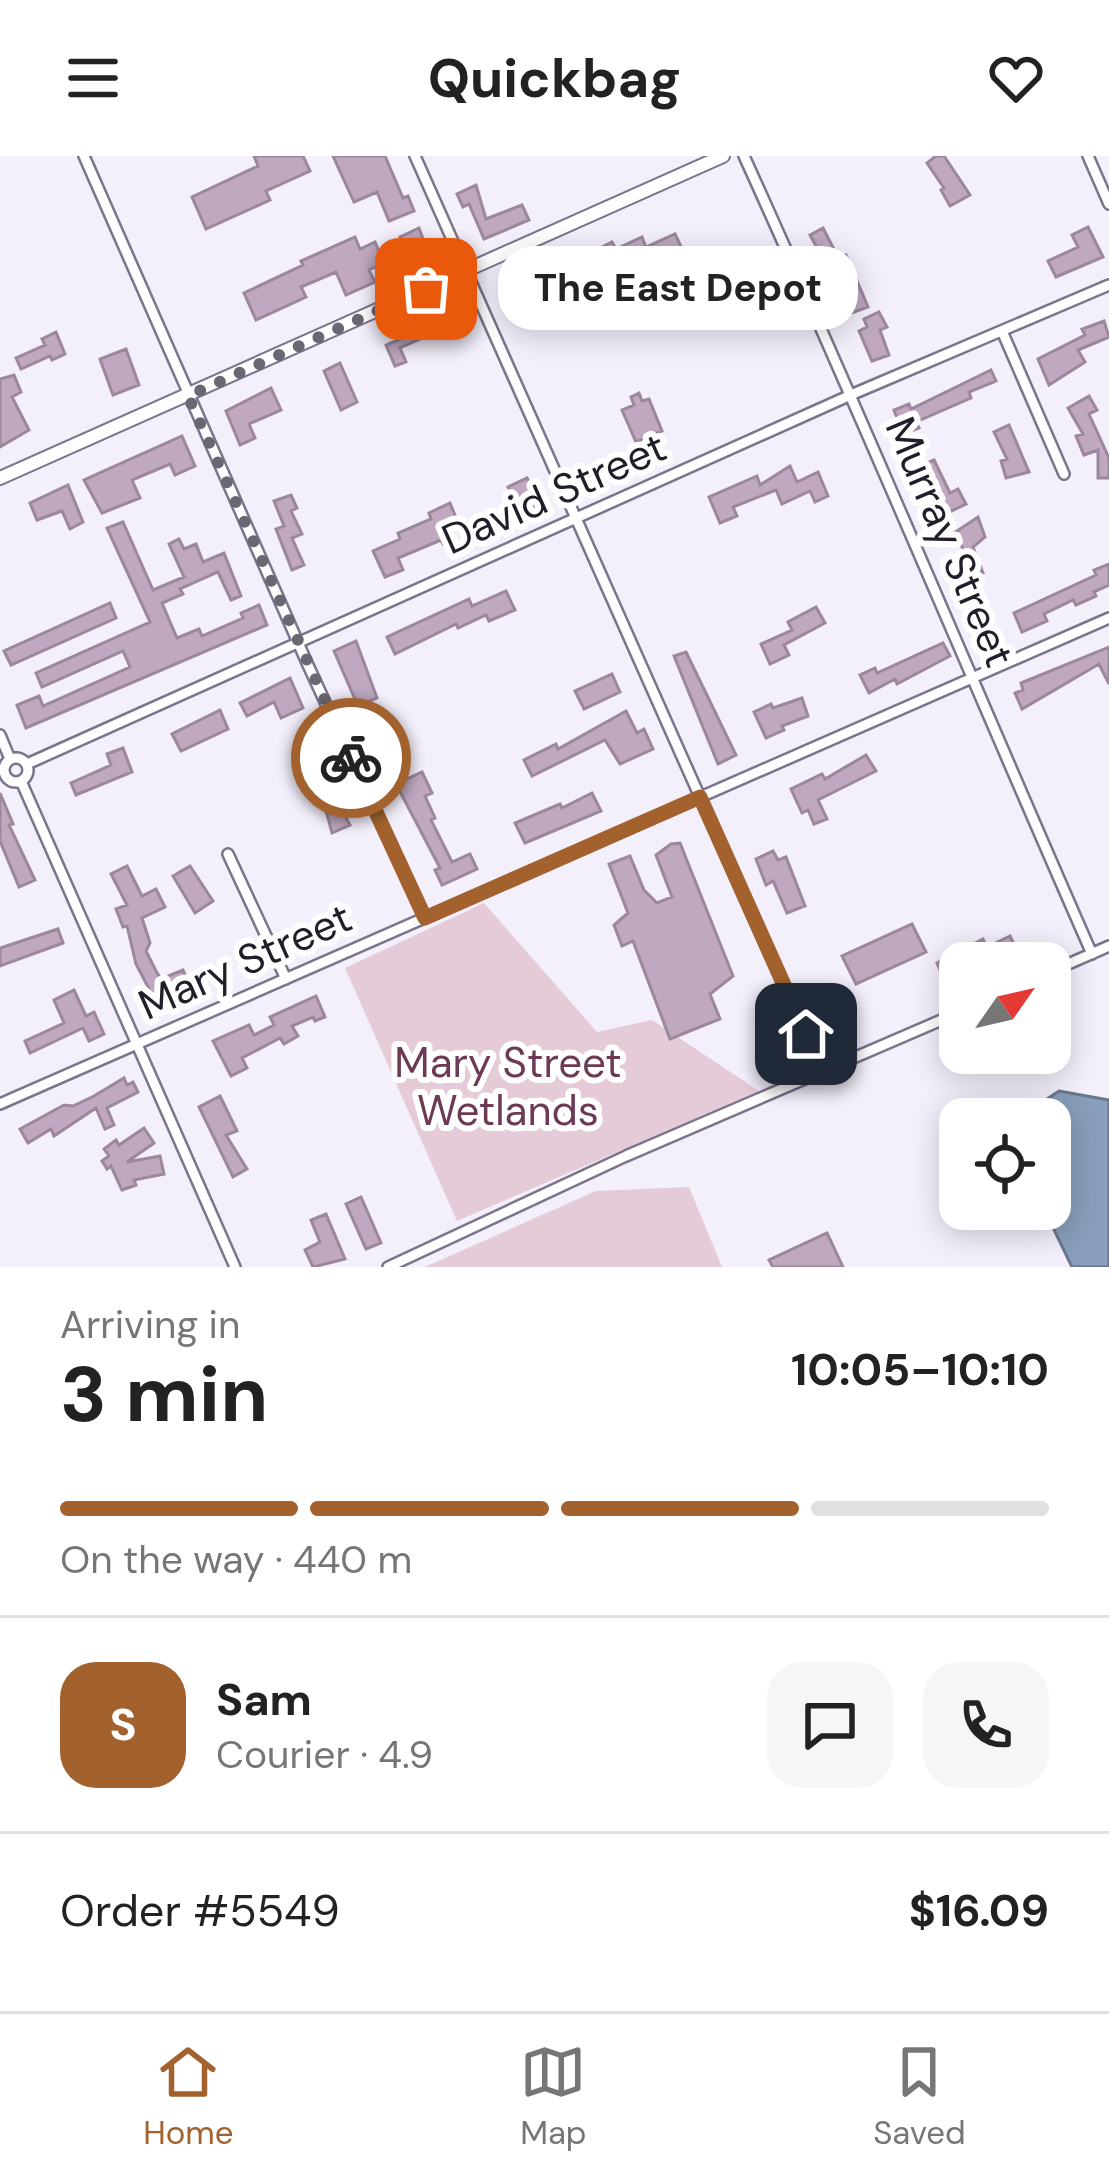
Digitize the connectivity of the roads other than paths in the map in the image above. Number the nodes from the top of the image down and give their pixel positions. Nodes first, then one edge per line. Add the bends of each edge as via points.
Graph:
1 (84, 156) edge
2 (415, 156) edge
3 (723, 156) edge
4 (744, 156) edge
5 (1088, 156) edge
6 (1109, 204) edge
7 (466, 271) junction
8 (1109, 284) edge
9 (1002, 331) junction
10 (853, 394) junction
11 (188, 396) junction
12 (1064, 474) dead end
13 (0, 478) edge
14 (577, 520) junction
15 (1109, 618) edge
16 (298, 643) junction
17 (970, 679) junction
18 (0, 734) edge
19 (10, 759) junction
20 (27, 764) junction
21 (2, 776) edge
22 (21, 781) junction
23 (700, 797) junction
24 (228, 854) dead end
25 (425, 918) junction
26 (1109, 946) edge
27 (1092, 954) junction
28 (1071, 963) edge
29 (286, 979) junction
30 (939, 1022) edge
31 (138, 1044) junction
32 (823, 1074) junction
33 (0, 1104) edge
34 (235, 1267) edge
35 (388, 1267) edge

1 - 11 street
2 - 7 street
3 - 7 main road
4 - 10 street, Murray Street
5 - 6 street
7 - 11 main road
7 - 14 street
8 - 9 street, David Street
9 - 10 street, David Street
9 - 12 street
10 - 14 street, David Street
10 - 17 street, Murray Street
11 - 13 main road
11 - 16 street
14 - 16 street, David Street
14 - 23 street
15 - 17 street, Mary Street
16 - 20 street, David Street
16 - 25 street
17 - 23 street, Mary Street
17 - 27 street, Murray Street
18 - 19 street
19 - 20 street
19 - 21 street
20 - 22 street
21 - 22 street
22 - 31 street
23 - 25 street, Mary Street
23 - 32 street
24 - 29 street
25 - 29 street, Mary Street
26 - 27 street
27 - 28 street
29 - 31 street, Mary Street
30 - 32 street
31 - 33 street, Mary Street
31 - 34 street
32 - 35 street

